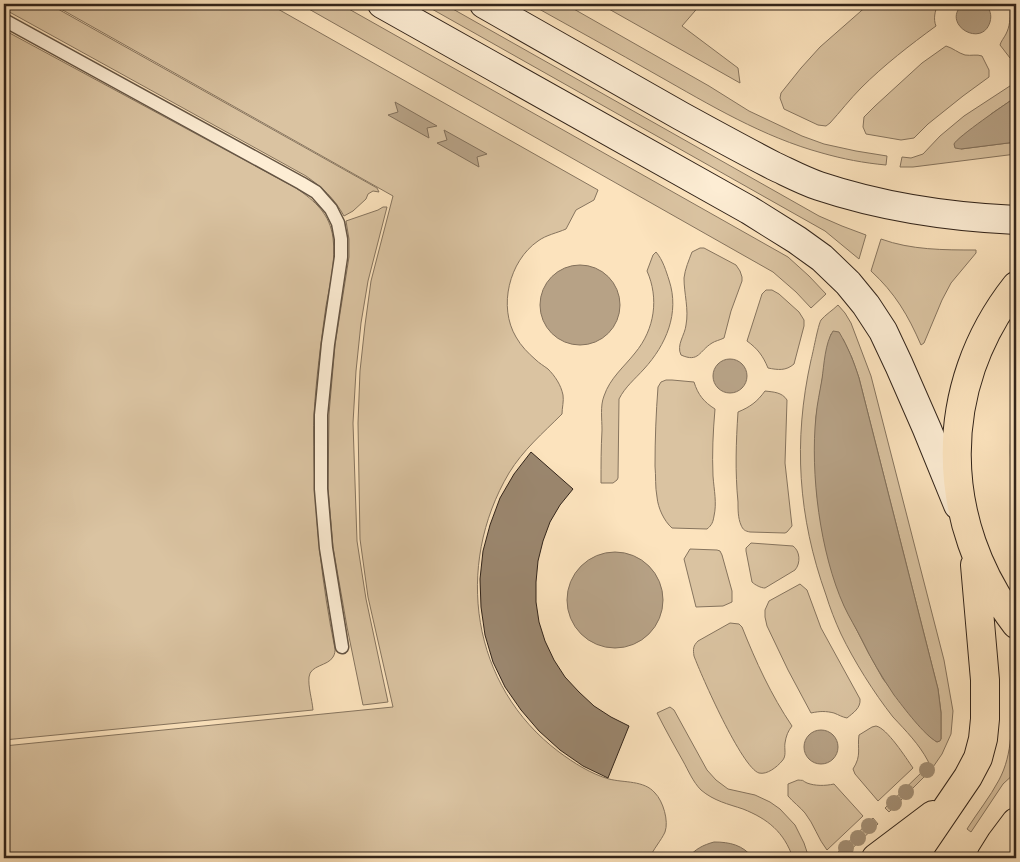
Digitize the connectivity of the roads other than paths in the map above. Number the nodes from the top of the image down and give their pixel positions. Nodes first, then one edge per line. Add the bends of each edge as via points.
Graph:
1 (382, 4) edge
2 (484, 4) edge
3 (4, 20) edge
4 (1016, 220) edge
5 (1016, 286) edge
6 (964, 518) junction
7 (973, 549) junction
8 (1016, 624) edge
9 (342, 647) dead end
10 (950, 802) junction
11 (1016, 822) edge
12 (876, 858) edge
13 (913, 858) edge
14 (991, 858) edge

1 - 6 street via 749,210 822,258 848,283 883,331
2 - 4 street via 731,144 818,186 923,211
3 - 9 lane via 301,183 316,192 331,209 338,222 341,257 321,415 321,489 326,548
5 - 6 main road via 988,328 965,388 958,420 956,453
6 - 7 main road
7 - 8 main road via 1003,607
7 - 10 main road via 985,680 985,719 978,758
10 - 12 main road
10 - 13 main road
11 - 14 main road

